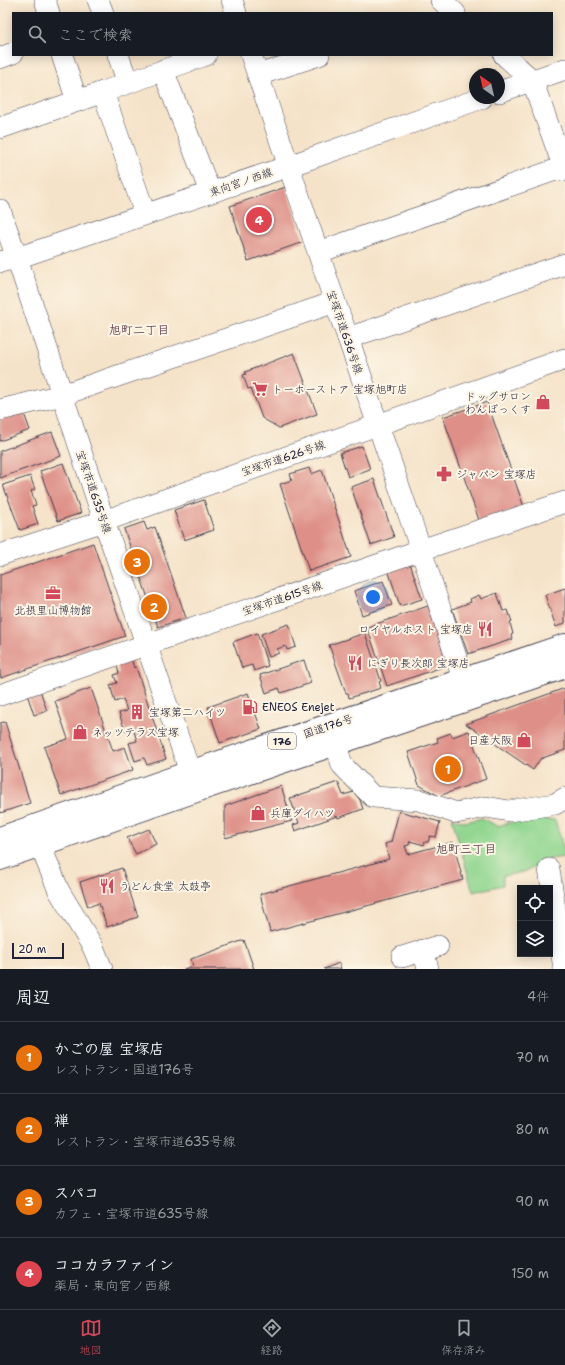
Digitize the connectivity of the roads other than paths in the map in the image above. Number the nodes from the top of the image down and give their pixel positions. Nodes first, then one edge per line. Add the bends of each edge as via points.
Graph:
1 (44, 0) edge
2 (98, 0) edge
3 (232, 0) edge
4 (49, 12) edge
5 (102, 12) edge
6 (236, 12) edge
7 (12, 53) edge
8 (62, 56) edge
9 (118, 56) edge
10 (203, 56) edge
11 (251, 56) edge
12 (316, 56) edge
13 (505, 56) edge
14 (0, 58) edge
15 (565, 69) edge
16 (164, 70) junction
17 (258, 75) junction
18 (532, 80) junction
19 (128, 82) junction
20 (505, 90) edge
21 (103, 92) junction
22 (78, 101) junction
23 (469, 103) edge
24 (0, 128) edge
25 (289, 166) junction
26 (564, 169) edge
27 (210, 192) junction
28 (0, 210) edge
29 (145, 214) junction
30 (319, 252) junction
31 (9, 260) edge
32 (565, 264) edge
33 (335, 302) junction
34 (348, 338) junction
35 (565, 359) edge
36 (62, 395) junction
37 (0, 410) edge
38 (378, 425) junction
39 (565, 502) edge
40 (104, 521) junction
41 (421, 550) junction
42 (0, 555) edge
43 (146, 645) junction
44 (565, 645) edge
45 (565, 667) edge
46 (466, 690) junction
47 (0, 695) edge
48 (336, 744) junction
49 (190, 772) junction
50 (565, 798) edge
51 (0, 838) edge
52 (40, 845) junction
53 (0, 859) edge
54 (549, 869) dead end
55 (430, 955) edge
56 (402, 957) dead end
57 (102, 969) edge
58 (564, 969) edge

1 - 4 street
2 - 5 street
3 - 6 street
7 - 14 street
8 - 22 street
9 - 19 street
10 - 16 street
11 - 17 street, 宝塚市道636号線
12 - 17 street
13 - 18 street
15 - 18 street
16 - 19 street
16 - 27 street
17 - 25 street, 宝塚市道636号線
18 - 20 street
18 - 26 street
19 - 21 street
21 - 22 street
21 - 29 street
22 - 24 street
23 - 25 street, 東向宮ノ西線
25 - 27 street, 東向宮ノ西線
25 - 30 street, 宝塚市道636号線
26 - 30 street
27 - 29 street, 東向宮ノ西線
28 - 31 street, 宝塚市道635号線
29 - 31 street, 東向宮ノ西線
30 - 33 street, 宝塚市道636号線
31 - 36 street, 宝塚市道635号線
32 - 34 street
33 - 34 street, 宝塚市道636号線
33 - 36 street
34 - 38 street, 宝塚市道636号線
35 - 38 street, 宝塚市道626号線
36 - 37 street
36 - 40 street, 宝塚市道635号線
38 - 40 street, 宝塚市道626号線
38 - 41 street, 宝塚市道636号線
39 - 41 street, 宝塚市道615号線
40 - 42 street, 宝塚市道626号線
40 - 43 street, 宝塚市道635号線
41 - 43 street, 宝塚市道615号線
41 - 46 street, 宝塚市道636号線
43 - 47 street, 宝塚市道615号線
43 - 49 street, 宝塚市道635号線
44 - 46 highway, 国道176号 / 176
45 - 46 highway, 国道176号 / 176
46 - 48 highway, 国道176号 / 176
46 - 49 highway, 国道176号 / 176
48 - 50 street via 342,765 373,797 419,800 456,813 486,807 509,811 555,804
48 - 52 highway, 国道176号 / 176
49 - 51 highway, 国道176号 / 176
52 - 53 highway, 国道176号 / 176
52 - 57 street via 59,890 93,947
54 - 58 street
55 - 56 street

